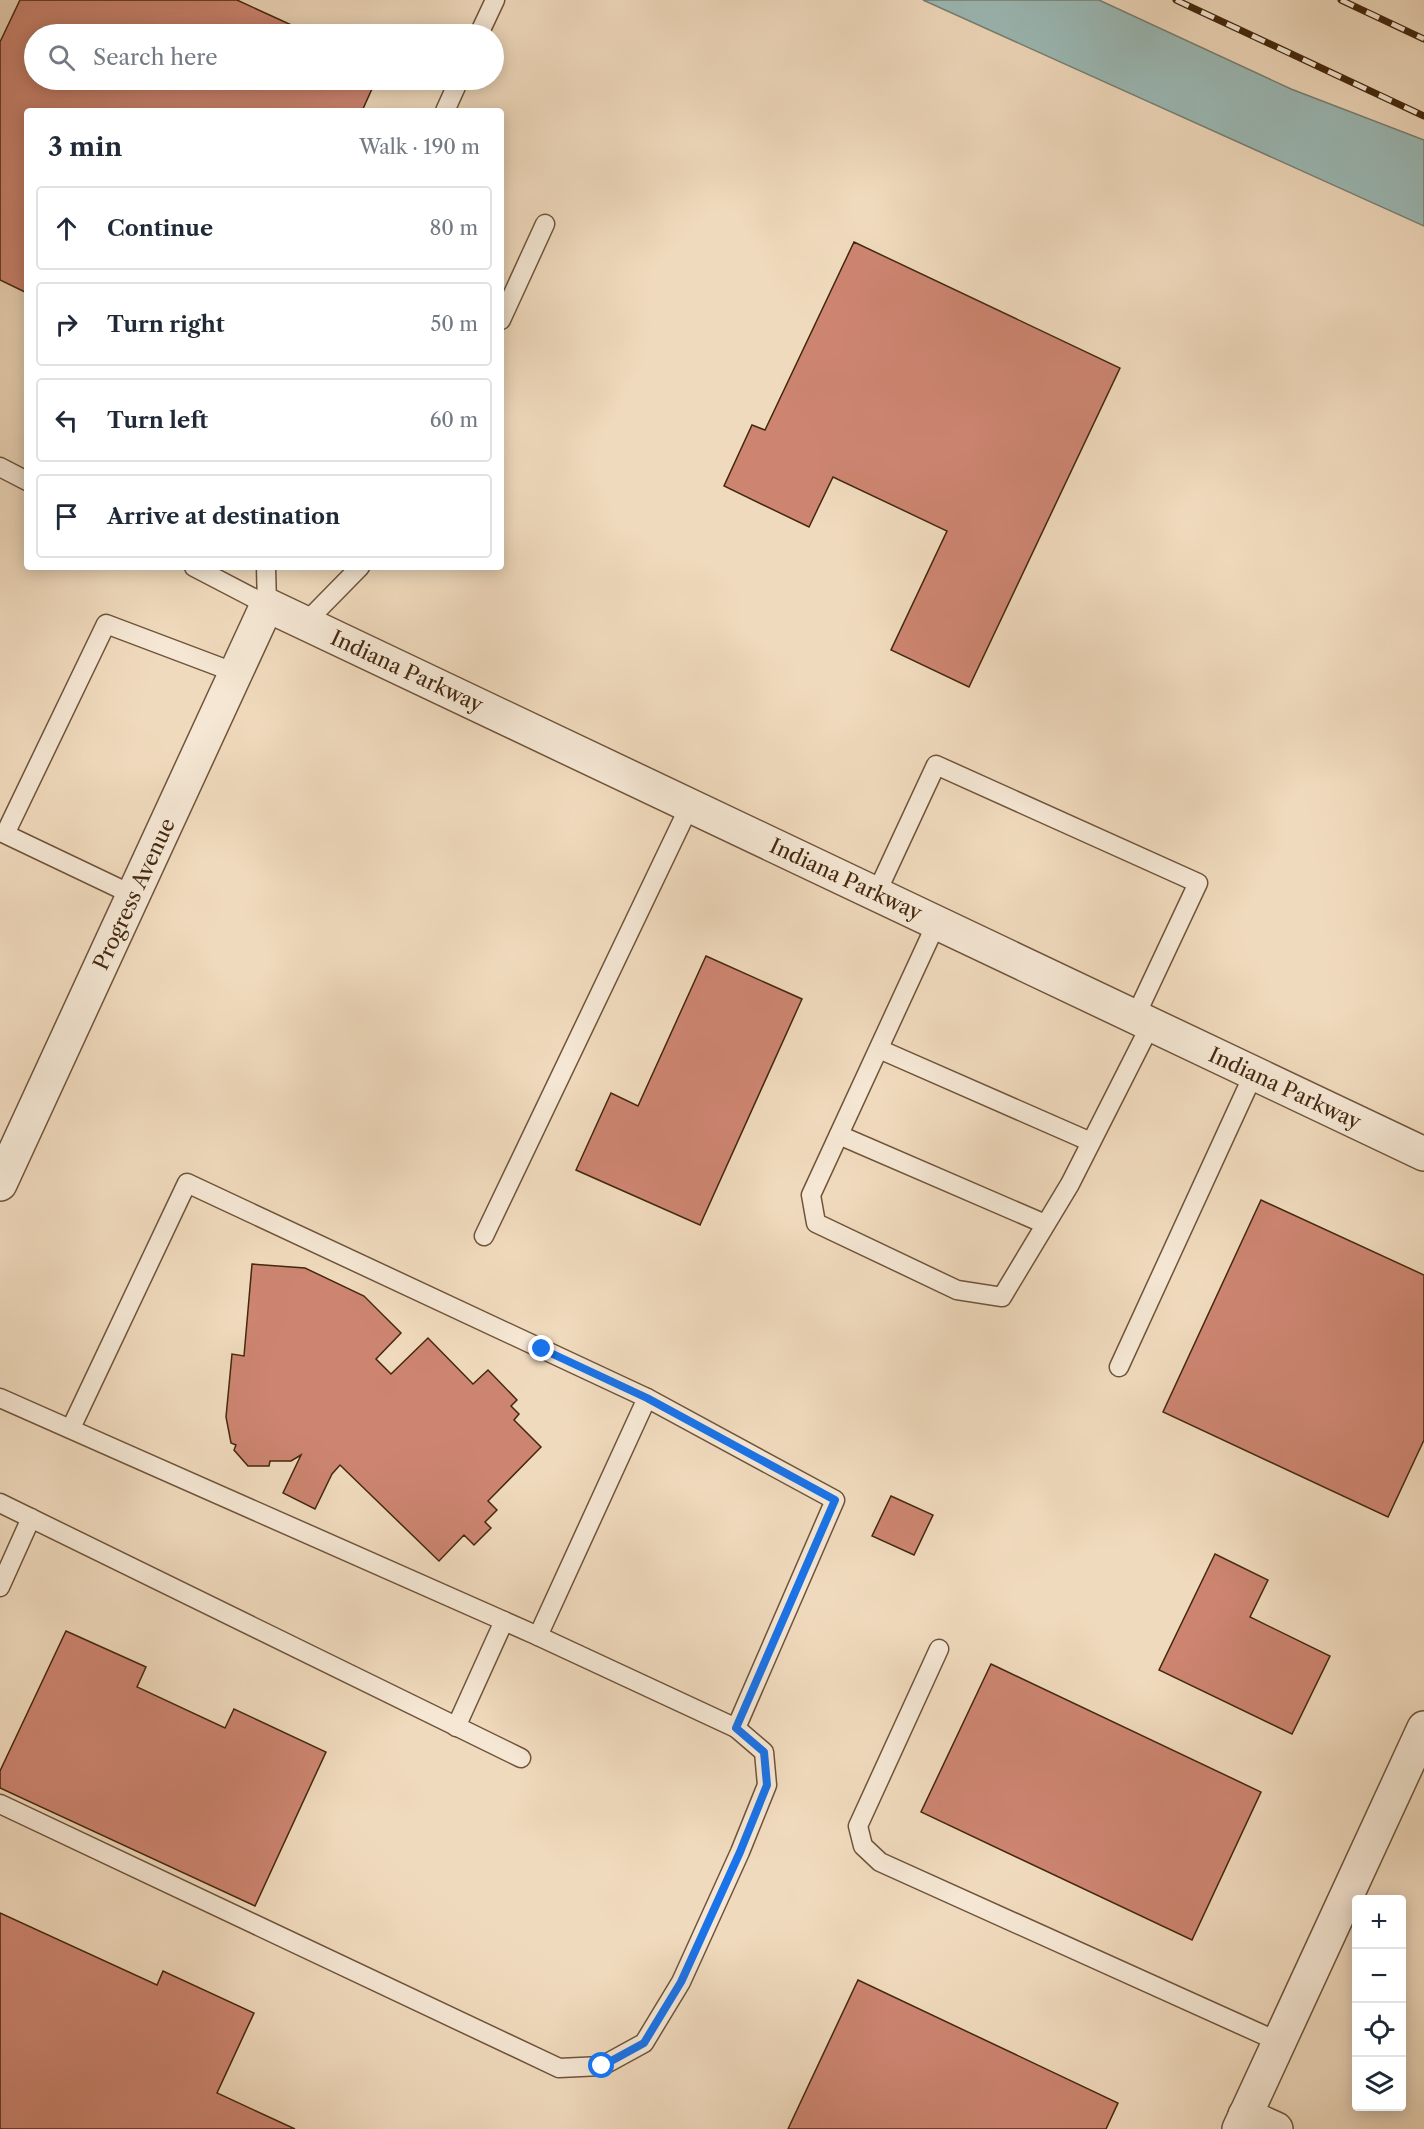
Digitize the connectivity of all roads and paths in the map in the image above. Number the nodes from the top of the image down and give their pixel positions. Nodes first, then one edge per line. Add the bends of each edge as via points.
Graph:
1 (495, 0) edge
2 (484, 24) edge
3 (454, 90) edge
4 (446, 108) edge
5 (545, 224) dead end
6 (504, 313) edge
7 (0, 467) edge
8 (24, 479) edge
9 (200, 570) edge
10 (266, 570) edge
11 (357, 570) edge
12 (267, 605) junction
13 (305, 623) junction
14 (236, 673) junction
15 (690, 805) junction
16 (876, 894) junction
17 (133, 895) junction
18 (936, 922) junction
19 (1143, 1020) junction
20 (879, 1049) junction
21 (1254, 1073) junction
22 (839, 1135) junction
23 (1091, 1142) junction
24 (1424, 1154) edge
25 (0, 1184) edge
26 (1046, 1224) junction
27 (484, 1236) dead end
28 (1119, 1367) dead end
29 (0, 1398) edge
30 (647, 1398) junction
31 (71, 1428) junction
32 (0, 1503) edge
33 (31, 1518) junction
34 (0, 1587) edge
35 (504, 1621) junction
36 (538, 1636) junction
37 (939, 1649) dead end
38 (456, 1727) junction
39 (736, 1728) junction
40 (1424, 1728) edge
41 (521, 1758) dead end
42 (0, 1804) edge
43 (1279, 2042) junction
44 (1242, 2122) edge
45 (1276, 2129) edge

1 - 2 lane
3 - 4 lane
5 - 6 lane
7 - 8 lane
9 - 12 lane
10 - 12 lane
11 - 13 lane
12 - 13 street, Indiana Parkway
12 - 14 street, Progress Avenue
13 - 15 street, Indiana Parkway
14 - 17 street, Progress Avenue
14 - 17 lane via 106,624 5,834
15 - 16 street, Indiana Parkway
15 - 27 lane
16 - 18 street, Indiana Parkway
16 - 19 lane via 936,765 1198,883
17 - 25 street, Progress Avenue
18 - 19 street, Indiana Parkway
18 - 20 lane
19 - 21 street, Indiana Parkway
19 - 23 lane
20 - 22 lane
20 - 23 lane
21 - 24 street, Indiana Parkway
21 - 28 lane
22 - 26 lane
22 - 26 lane via 812,1195 816,1223 957,1290 1002,1297
23 - 26 lane
29 - 31 lane
30 - 31 lane via 187,1183
30 - 36 lane
30 - 39 lane via 835,1500
31 - 35 lane
32 - 33 lane
33 - 34 lane
33 - 38 lane
35 - 36 lane
35 - 38 lane
36 - 39 lane
37 - 43 lane via 858,1826 863,1846 880,1862
38 - 41 lane
39 - 42 lane via 764,1752 767,1785 681,1982 644,2043 602,2066 559,2068
40 - 43 street
43 - 44 street
44 - 45 street

